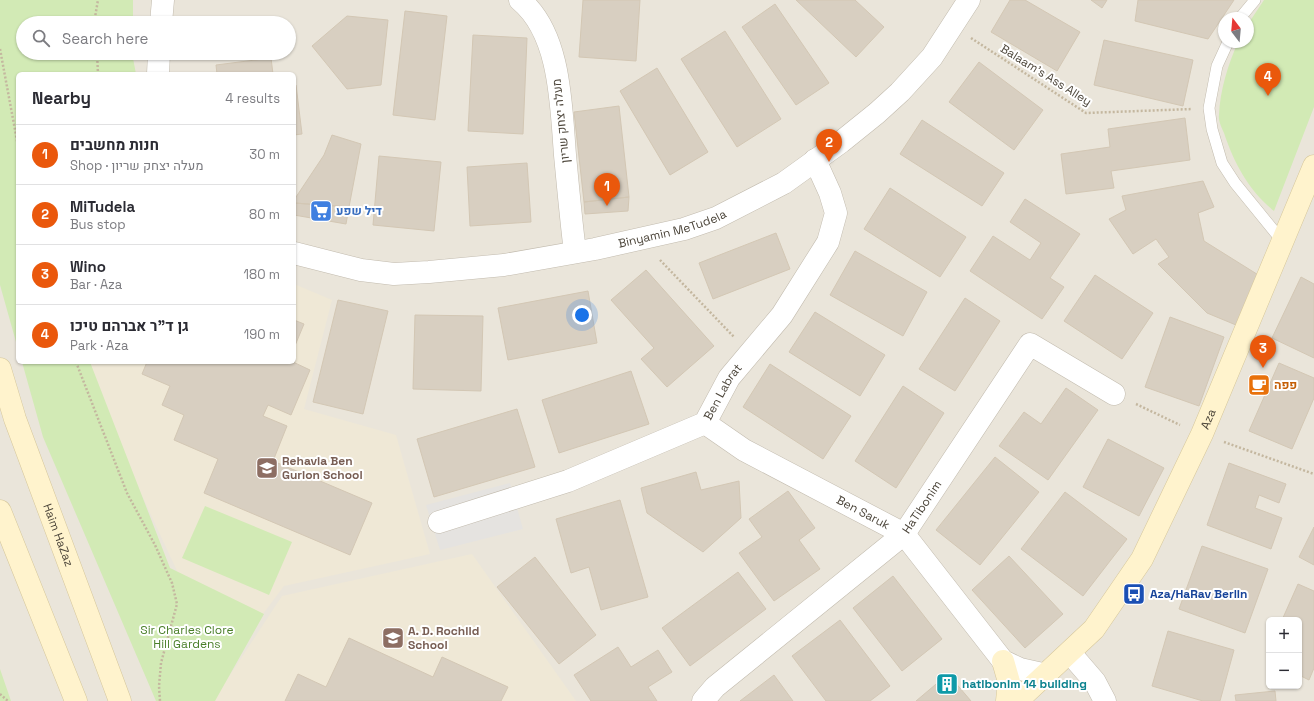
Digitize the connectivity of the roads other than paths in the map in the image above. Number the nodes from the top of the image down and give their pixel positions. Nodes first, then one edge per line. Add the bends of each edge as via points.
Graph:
1 (163, 0) edge
2 (520, 0) edge
3 (969, 0) edge
4 (1255, 0) edge
5 (1245, 12) edge
6 (162, 16) edge
7 (1225, 48) edge
8 (159, 60) edge
9 (158, 72) edge
10 (815, 160) junction
11 (1314, 166) edge
12 (1283, 242) junction
13 (575, 252) junction
14 (296, 253) edge
15 (0, 369) edge
16 (1114, 394) road end
17 (704, 423) junction
18 (0, 511) edge
19 (439, 522) dead end
20 (904, 534) junction
21 (1070, 653) junction
22 (1003, 661) junction
23 (1047, 675) junction
24 (76, 701) edge
25 (120, 701) edge
26 (703, 701) edge
27 (1007, 701) edge
28 (1017, 701) edge
29 (1105, 701) edge

1 - 6 street
2 - 13 street, מעלה יצחק שריון via 536,15 546,36 558,80
3 - 10 street, Binyamin MeTudela via 932,57 900,92 841,142
4 - 5 lane
7 - 12 lane via 1217,66 1209,108 1222,164
8 - 9 street
10 - 13 street, Binyamin MeTudela via 784,183 716,218 684,229
10 - 17 street, Ben Labrat via 836,213 828,242 782,315 729,378
11 - 12 street, Aza
12 - 21 street, Aza via 1202,434 1142,559 1094,629
13 - 14 street, Binyamin MeTudela via 504,265 394,274 361,270
15 - 25 street, Haim HaZaz via 15,419
16 - 20 street, HaTibonim via 1030,344
17 - 19 street, Ben Labrat via 568,481
17 - 20 street, Ben Saruk via 744,450
18 - 24 street
20 - 22 street, Ben Saruk
20 - 26 street, HaTibonim via 715,688
21 - 23 street, Aza
21 - 29 street via 1095,682
22 - 23 street, Ben Saruk via 1020,669
22 - 27 street via 1009,682
23 - 28 street, Aza

